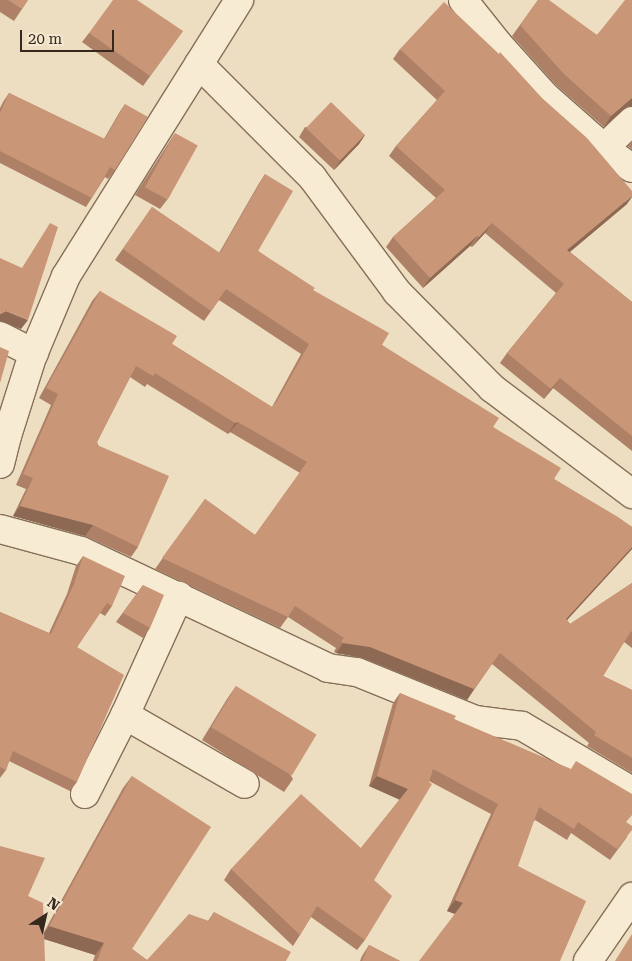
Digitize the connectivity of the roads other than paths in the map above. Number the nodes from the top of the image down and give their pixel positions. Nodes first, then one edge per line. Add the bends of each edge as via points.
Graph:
1 (239, 0) edge
2 (463, 0) edge
3 (199, 64) junction
4 (632, 121) edge
5 (604, 148) junction
6 (632, 168) edge
7 (0, 336) edge
8 (34, 353) junction
9 (0, 464) edge
10 (632, 494) edge
11 (0, 529) edge
12 (179, 596) junction
13 (125, 715) junction
14 (245, 784) dead end
15 (632, 791) edge
16 (85, 794) dead end
17 (632, 897) edge
18 (588, 961) edge

1 - 3 street
2 - 5 street via 545,96
3 - 8 street via 66,276
3 - 10 street via 312,178 396,292 492,388
4 - 5 street
5 - 6 street
7 - 8 street
8 - 9 street
11 - 12 street via 81,551
12 - 13 street
12 - 15 street via 328,668 357,672 476,720 522,726
13 - 14 street
13 - 16 street
17 - 18 street

